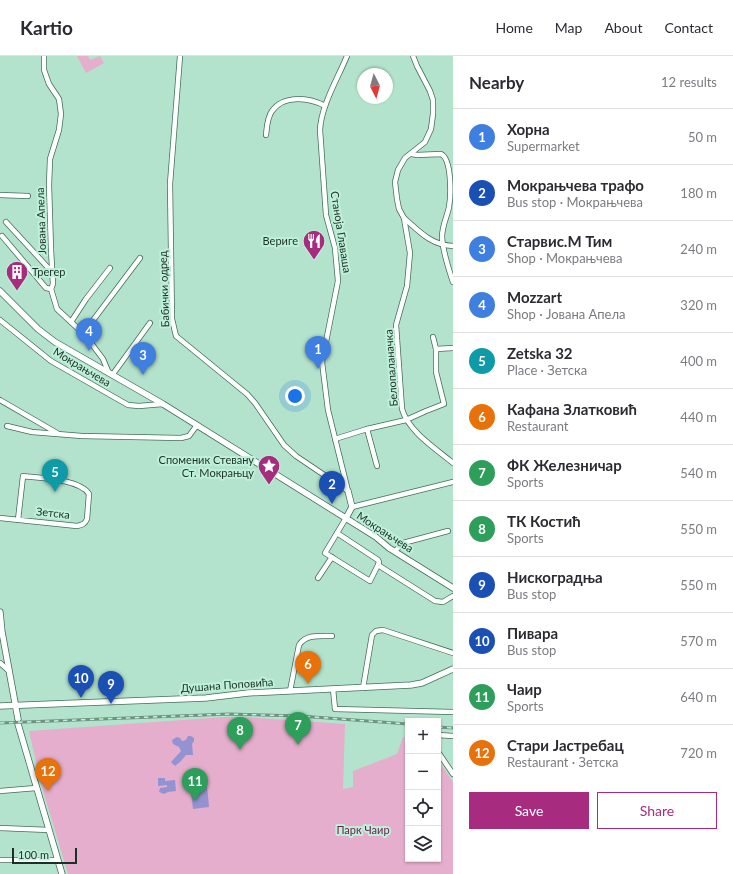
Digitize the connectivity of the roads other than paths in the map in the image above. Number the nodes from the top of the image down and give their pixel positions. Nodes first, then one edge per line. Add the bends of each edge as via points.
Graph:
1 (44, 56) edge
2 (180, 56) edge
3 (347, 56) edge
4 (413, 56) edge
5 (325, 106) junction
6 (266, 135) dead end
7 (412, 154) junction
8 (0, 195) edge
9 (28, 196) dead end
10 (404, 218) junction
11 (6, 222) dead end
12 (2, 236) dead end
13 (443, 246) junction
14 (453, 246) edge
15 (140, 258) dead end
16 (110, 268) dead end
17 (52, 272) junction
18 (453, 282) edge
19 (51, 289) junction
20 (0, 291) edge
21 (0, 320) edge
22 (71, 322) junction
23 (150, 323) dead end
24 (85, 336) junction
25 (433, 337) dead end
26 (453, 348) edge
27 (436, 349) junction
28 (110, 373) junction
29 (0, 400) edge
30 (163, 404) junction
31 (406, 420) junction
32 (197, 425) junction
33 (7, 426) dead end
34 (367, 429) junction
35 (58, 434) junction
36 (335, 439) junction
37 (453, 463) edge
38 (377, 466) dead end
39 (453, 482) edge
40 (348, 491) junction
41 (352, 507) junction
42 (0, 518) edge
43 (346, 518) junction
44 (18, 520) junction
45 (448, 531) dead end
46 (337, 534) junction
47 (395, 551) junction
48 (332, 557) junction
49 (378, 565) junction
50 (318, 578) dead end
51 (453, 588) edge
52 (451, 597) edge
53 (0, 612) edge
54 (332, 636) dead end
55 (453, 653) edge
56 (0, 663) edge
57 (453, 669) edge
58 (9, 671) junction
59 (363, 688) junction
60 (333, 689) junction
61 (290, 691) junction
62 (16, 705) junction
63 (0, 706) edge
64 (453, 712) edge
65 (441, 735) edge
66 (453, 736) edge
67 (439, 754) edge
68 (453, 774) edge
69 (36, 788) junction
70 (0, 791) edge
71 (0, 828) edge
72 (49, 830) junction
73 (0, 860) edge
74 (58, 860) junction
75 (62, 874) edge

1 - 17 street, Јована Апела via 48,84 59,99 61,114 50,159
2 - 40 street, Бабички одред via 170,184 174,331 179,340 248,394 284,445
3 - 5 street, Станоја Главаша
4 - 7 street, Белопаланачка via 430,91 433,114 431,130 425,142
5 - 6 street via 302,99 282,103 270,114
5 - 36 street, Станоја Главаша via 320,130 326,215 335,248 338,281 322,362 328,410
7 - 10 street, Белопаланачка via 405,158 395,182 399,209
7 - 13 street via 441,154 446,159 450,195 442,236
8 - 9 street
10 - 13 street via 432,242
10 - 31 street, Белопаланачка via 410,262 407,286 396,325 402,409
11 - 17 street
12 - 19 street via 46,288
13 - 14 street
13 - 18 street
15 - 24 street via 91,324
16 - 22 street
17 - 19 street, Јована Апела
19 - 22 street, Јована Апела via 57,309
20 - 28 street, Мокрањчева via 38,329 55,342
21 - 30 street, Мокрањчева via 51,361 128,405
22 - 24 street, Јована Апела
23 - 28 street
24 - 28 street, Јована Апела via 103,359
25 - 27 street
26 - 27 street
27 - 31 street via 436,372 444,404
28 - 30 street, Мокрањчева
29 - 35 street
30 - 32 street, Мокрањчева
31 - 34 street
31 - 37 street, Белопаланачка via 416,432
32 - 35 street via 189,436 184,438
32 - 43 street, Мокрањчева
33 - 35 street via 32,432
34 - 36 street
34 - 38 street
36 - 40 street, Станоја Главаша
39 - 41 street
40 - 41 street, Станоја Главаша
41 - 43 street
42 - 44 street, Зетска
43 - 46 street
43 - 47 street, Мокрањчева
44 - 44 street, Зетска via 82,525 87,519 89,494 68,482 23,476
45 - 47 street via 403,543
46 - 48 street via 325,553
46 - 49 street via 378,560
47 - 51 street, Мокрањчева
48 - 49 street via 370,581
48 - 50 street
49 - 52 street via 435,601 441,603
53 - 58 street
54 - 61 street via 313,636 302,641
55 - 59 street via 383,630 376,631 372,635
56 - 58 street
57 - 59 street, Душана Поповића via 416,684
58 - 62 street
59 - 60 street, Душана Поповића
60 - 61 street, Душана Поповића
60 - 64 street via 335,709
61 - 62 street, Душана Поповића via 206,698
62 - 63 street, Душана Поповића
62 - 69 street
65 - 66 street
67 - 68 street
69 - 70 street
69 - 72 street
71 - 72 street
72 - 74 street
73 - 74 street
74 - 75 street

